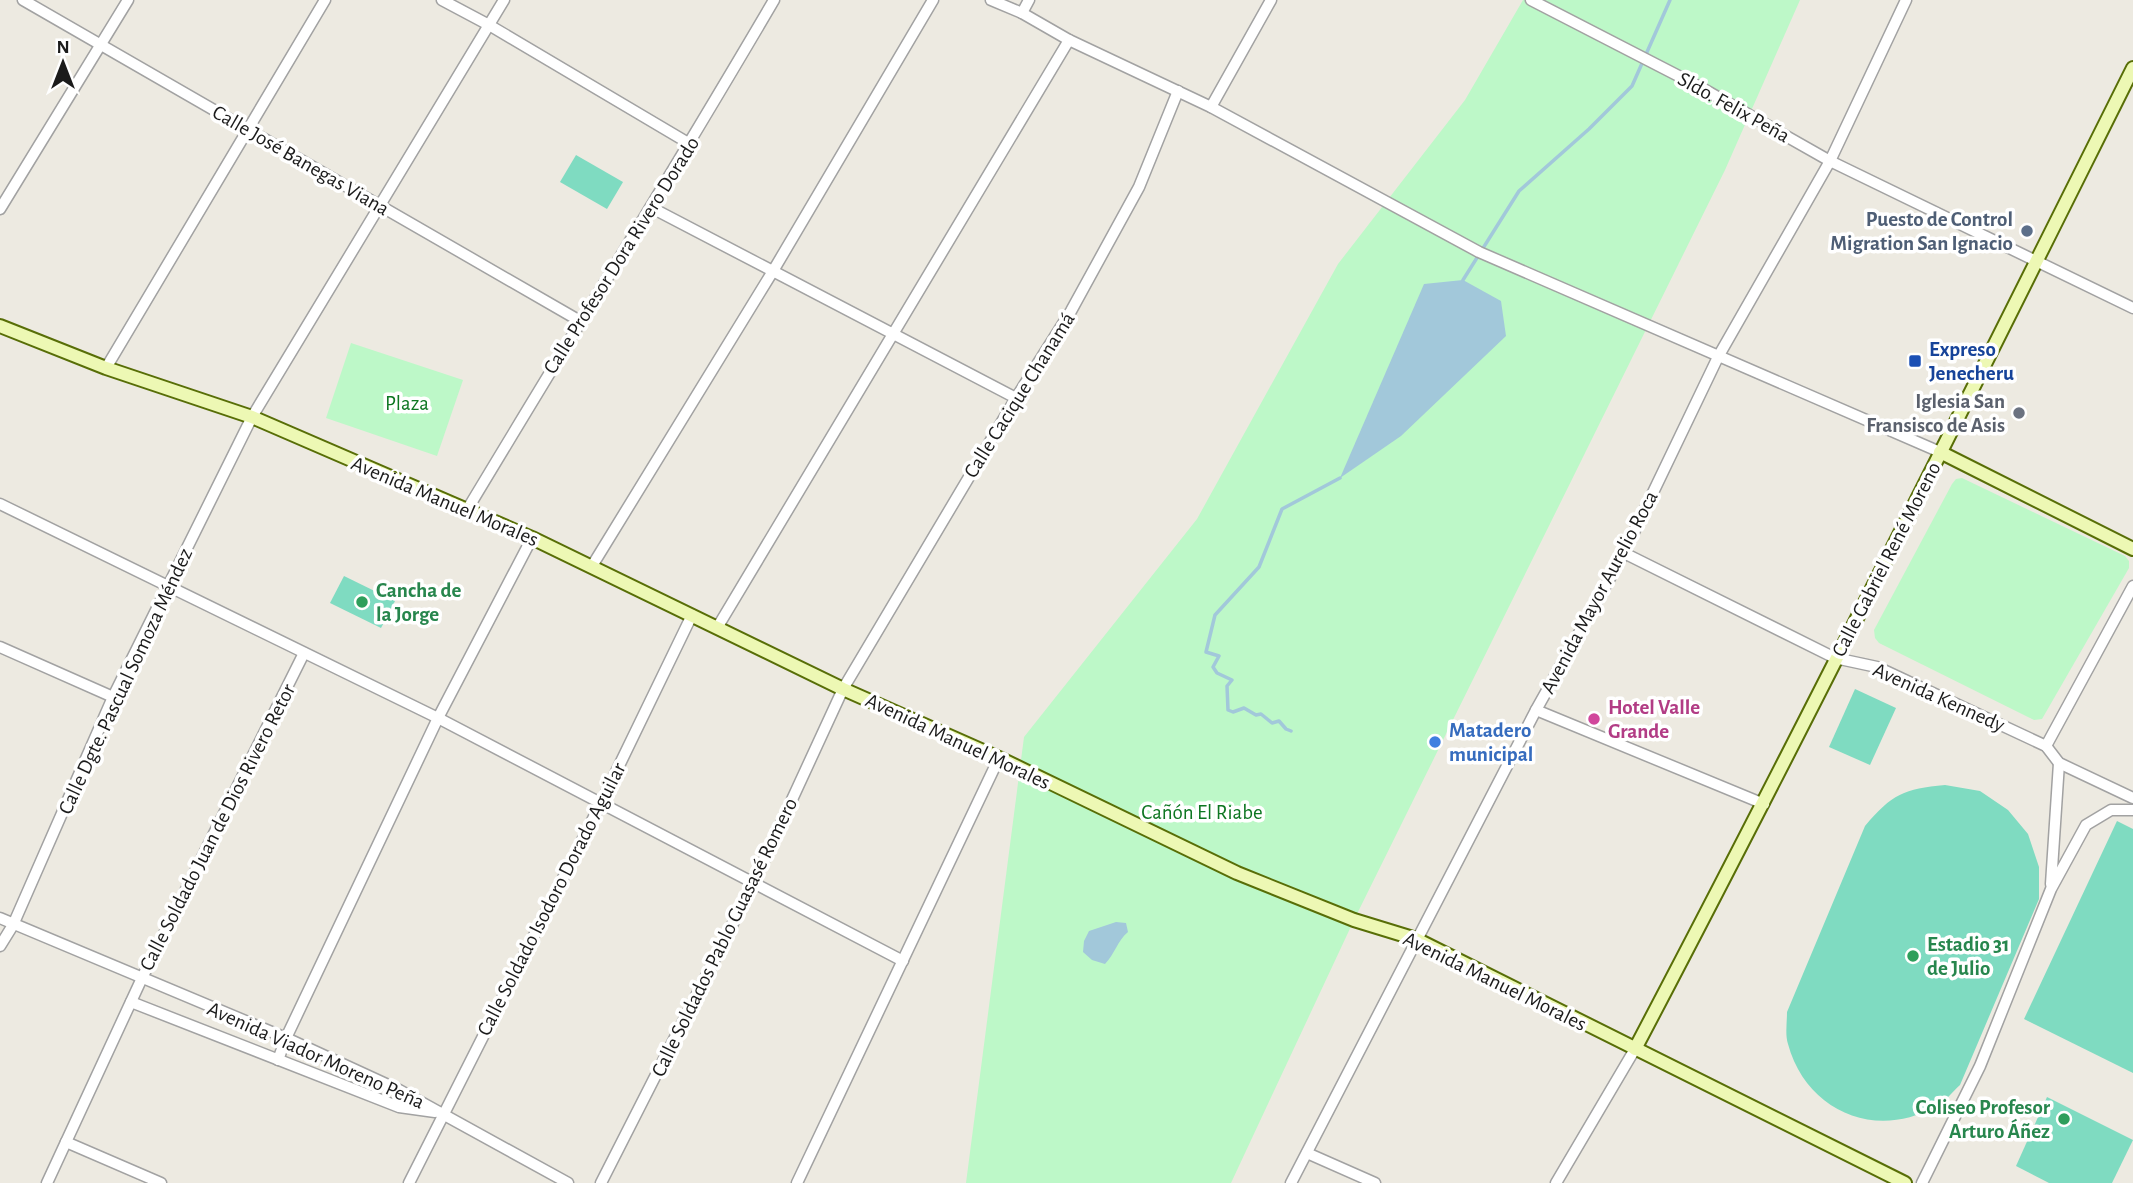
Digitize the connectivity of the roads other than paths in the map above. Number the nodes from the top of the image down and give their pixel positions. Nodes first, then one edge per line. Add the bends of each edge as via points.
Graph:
1 (23, 0) edge
2 (128, 0) edge
3 (325, 0) edge
4 (442, 0) edge
5 (504, 0) edge
6 (774, 0) edge
7 (933, 0) edge
8 (991, 0) edge
9 (1029, 0) edge
10 (1271, 0) edge
11 (1531, 0) edge
12 (1906, 0) edge
13 (1022, 13) junction
14 (489, 25) junction
15 (1069, 40) junction
16 (100, 47) junction
17 (2133, 68) edge
18 (1178, 91) junction
19 (1212, 107) junction
20 (249, 130) junction
21 (690, 144) junction
22 (1830, 161) junction
23 (381, 205) junction
24 (652, 208) junction
25 (0, 209) edge
26 (2036, 261) junction
27 (773, 271) junction
28 (2133, 308) edge
29 (580, 321) junction
30 (0, 326) edge
31 (894, 334) junction
32 (1718, 357) junction
33 (106, 368) junction
34 (1016, 398) junction
35 (252, 417) junction
36 (1941, 452) junction
37 (0, 504) edge
38 (467, 510) junction
39 (532, 538) junction
40 (2133, 549) edge
41 (1624, 553) junction
42 (592, 566) junction
43 (2133, 586) edge
44 (169, 587) junction
45 (692, 615) junction
46 (717, 628) junction
47 (0, 647) edge
48 (304, 653) junction
49 (1835, 658) junction
50 (843, 689) junction
51 (113, 697) junction
52 (1536, 710) junction
53 (438, 718) junction
54 (2046, 746) junction
55 (999, 758) junction
56 (2059, 763) junction
57 (2133, 798) edge
58 (601, 803) junction
59 (1764, 804) junction
60 (2133, 810) edge
61 (754, 882) junction
62 (2051, 889) junction
63 (0, 918) edge
64 (13, 925) junction
65 (1416, 939) junction
66 (0, 946) edge
67 (904, 961) junction
68 (142, 978) junction
69 (131, 1002) junction
70 (286, 1038) junction
71 (1635, 1049) junction
72 (278, 1060) junction
73 (443, 1113) junction
74 (66, 1142) junction
75 (1307, 1153) junction
76 (47, 1183) edge
77 (161, 1183) edge
78 (409, 1183) edge
79 (568, 1183) edge
80 (601, 1183) edge
81 (797, 1183) edge
82 (1291, 1183) edge
83 (1375, 1183) edge
84 (1556, 1183) edge
85 (1905, 1183) edge
86 (1922, 1183) edge

1 - 16 street, Calle José Banegas Viana
2 - 16 street
3 - 20 street
4 - 14 street
5 - 14 street, Calle Dgte. Pascual Somoza Méndez
6 - 21 street, Calle Profesor Dora Rivero Dorado
7 - 27 street
8 - 13 street
9 - 13 street
10 - 19 street
11 - 22 street, Sldo. Felix Peña
12 - 22 street, Avenida Mayor Aurelio Roca
13 - 15 street
14 - 21 street
14 - 23 street, Calle Dgte. Pascual Somoza Méndez
15 - 18 street
15 - 31 street
16 - 20 street, Calle José Banegas Viana
16 - 25 street
17 - 26 street, Calle Gabriel René Moreno
18 - 19 street
18 - 34 street, Calle Cacique Chanamá via 1139,187 1071,311
19 - 32 street via 1479,252
20 - 23 street, Calle José Banegas Viana
20 - 33 street
21 - 24 street, Calle Profesor Dora Rivero Dorado
22 - 26 street, Sldo. Felix Peña
22 - 32 street, Avenida Mayor Aurelio Roca
23 - 29 street, Calle José Banegas Viana
23 - 35 street, Calle Dgte. Pascual Somoza Méndez
24 - 27 street
24 - 29 street, Calle Profesor Dora Rivero Dorado
26 - 28 street, Sldo. Felix Peña
26 - 36 street, Calle Gabriel René Moreno
27 - 31 street
27 - 42 street
29 - 38 street, Calle Profesor Dora Rivero Dorado
30 - 33 street, Avenida Manuel Morales
31 - 34 street
31 - 46 street
32 - 36 street
32 - 41 street, Avenida Mayor Aurelio Roca
33 - 35 street, Avenida Manuel Morales
34 - 50 street, Calle Cacique Chanamá
35 - 38 street, Avenida Manuel Morales
35 - 44 street, Calle Dgte. Pascual Somoza Méndez
36 - 40 street
36 - 49 street, Calle Gabriel René Moreno
37 - 44 street
38 - 39 street, Avenida Manuel Morales
39 - 42 street, Avenida Manuel Morales
39 - 53 street
41 - 49 street, Avenida Kennedy
41 - 52 street, Avenida Mayor Aurelio Roca
42 - 45 street, Avenida Manuel Morales
43 - 54 street
44 - 48 street
44 - 51 street, Calle Dgte. Pascual Somoza Méndez
45 - 46 street, Avenida Manuel Morales
45 - 58 street, Calle Soldado Isodoro Dorado Aguilar
46 - 50 street, Avenida Manuel Morales
47 - 51 street
48 - 53 street
48 - 68 street, Calle Soldado Juan de Dios Rivero Retor
49 - 54 street, Avenida Kennedy via 1877,667
49 - 59 street, Calle Gabriel René Moreno
50 - 55 street, Avenida Manuel Morales
50 - 61 street, Calle Soldados Pablo Guasasé Romero
51 - 64 street, Calle Dgte. Pascual Somoza Méndez
52 - 59 street
52 - 65 street, Avenida Mayor Aurelio Roca
53 - 58 street
53 - 70 street
54 - 56 street, Avenida Kennedy
55 - 65 street, Avenida Manuel Morales via 1237,873 1354,920
55 - 67 street
56 - 57 street, Avenida Kennedy
56 - 62 street
58 - 61 street
58 - 73 street, Calle Soldado Isodoro Dorado Aguilar
59 - 71 street, Calle Gabriel René Moreno
60 - 62 street via 2111,810 2086,825
61 - 67 street
61 - 80 street, Calle Soldados Pablo Guasasé Romero
62 - 86 street via 1980,1066
63 - 64 street, Avenida Viador Moreno Peña
64 - 66 street, Calle Dgte. Pascual Somoza Méndez
64 - 68 street, Avenida Viador Moreno Peña
65 - 71 street, Avenida Manuel Morales
65 - 75 street, Avenida Mayor Aurelio Roca
67 - 81 street
68 - 69 street, Calle Soldado Juan de Dios Rivero Retor
68 - 70 street, Avenida Viador Moreno Peña
69 - 72 street, Avenida Viador Moreno Peña
69 - 74 street, Calle Soldado Juan de Dios Rivero Retor
70 - 72 street
70 - 73 street, Avenida Viador Moreno Peña
71 - 84 street
71 - 85 street, Avenida Manuel Morales
72 - 73 street, Avenida Viador Moreno Peña via 399,1107
73 - 78 street, Calle Soldado Isodoro Dorado Aguilar
73 - 79 street
74 - 76 street, Calle Soldado Juan de Dios Rivero Retor
74 - 77 street
75 - 82 street, Avenida Mayor Aurelio Roca
75 - 83 street

